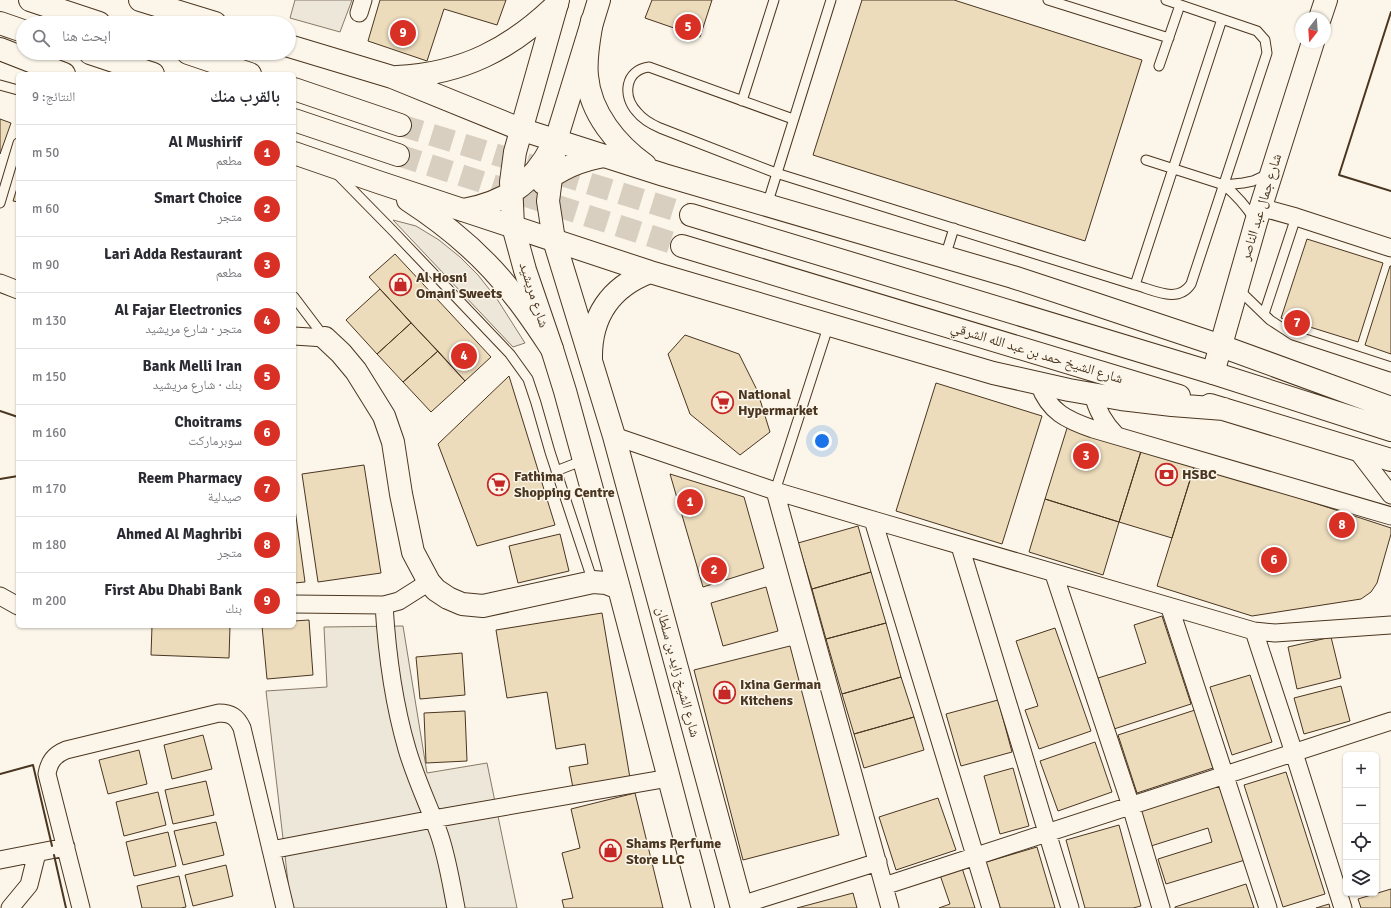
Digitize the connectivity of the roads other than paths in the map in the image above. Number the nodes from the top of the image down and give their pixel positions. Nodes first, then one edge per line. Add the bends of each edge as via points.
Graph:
1 (30, 0) edge
2 (140, 0) edge
3 (599, 0) edge
4 (774, 0) edge
5 (831, 0) edge
6 (1048, 0) edge
7 (1166, 0) edge
8 (1326, 0) edge
9 (557, 2) edge
10 (1180, 5) junction
11 (1322, 12) edge
12 (78, 16) edge
13 (192, 16) edge
14 (1222, 19) junction
15 (592, 22) junction
16 (0, 23) edge
17 (16, 29) edge
18 (1169, 38) junction
19 (296, 48) edge
20 (1311, 48) edge
21 (0, 49) edge
22 (16, 56) edge
23 (27, 60) edge
24 (111, 60) edge
25 (209, 60) edge
26 (1159, 66) dead end
27 (56, 72) edge
28 (147, 72) edge
29 (244, 72) edge
30 (392, 77) junction
31 (0, 85) edge
32 (16, 89) edge
33 (296, 90) edge
34 (742, 101) junction
35 (793, 120) junction
36 (296, 121) edge
37 (400, 125) tunnel mouth
38 (520, 129) junction
39 (556, 140) junction
40 (16, 150) edge
41 (296, 154) edge
42 (398, 155) tunnel mouth
43 (604, 156) junction
44 (1146, 160) dead end
45 (328, 165) junction
46 (1173, 168) junction
47 (776, 173) junction
48 (1271, 173) junction
49 (551, 176) junction
50 (664, 176) junction
51 (378, 182) junction
52 (1224, 185) junction
53 (512, 194) junction
54 (0, 203) edge
55 (767, 206) junction
56 (463, 210) junction
57 (691, 215) tunnel mouth
58 (1258, 215) junction
59 (1296, 217) junction
60 (513, 226) junction
61 (954, 228) junction
62 (554, 240) junction
63 (682, 246) tunnel mouth
64 (1391, 248) edge
65 (945, 258) junction
66 (650, 272) junction
67 (0, 283) edge
68 (1135, 285) junction
69 (1237, 288) junction
70 (16, 289) edge
71 (296, 300) edge
72 (1264, 314) junction
73 (829, 324) junction
74 (296, 336) edge
75 (325, 338) junction
76 (1221, 346) junction
77 (552, 349) junction
78 (591, 360) junction
79 (1391, 367) edge
80 (1213, 373) junction
81 (1039, 384) junction
82 (1093, 394) junction
83 (1391, 408) edge
84 (1224, 409) junction
85 (1391, 430) edge
86 (1116, 435) junction
87 (614, 436) junction
88 (1355, 448) junction
89 (584, 460) junction
90 (1391, 460) edge
91 (556, 471) junction
92 (775, 491) junction
93 (1391, 495) edge
94 (1391, 516) edge
95 (873, 520) junction
96 (960, 546) junction
97 (1054, 574) junction
98 (429, 582) junction
99 (592, 582) junction
100 (619, 588) junction
101 (0, 596) edge
102 (296, 604) edge
103 (16, 605) edge
104 (384, 605) junction
105 (1170, 608) junction
106 (1391, 625) edge
107 (1254, 631) junction
108 (1391, 722) edge
109 (1294, 753) junction
110 (1225, 775) junction
111 (669, 778) junction
112 (1131, 806) junction
113 (433, 819) junction
114 (1048, 833) junction
115 (66, 847) junction
116 (271, 850) junction
117 (37, 853) junction
118 (975, 856) junction
119 (0, 860) edge
120 (878, 862) junction
121 (884, 886) junction
122 (742, 906) edge
123 (10, 908) edge
124 (81, 908) edge
125 (285, 908) edge
126 (456, 908) edge
127 (703, 908) edge
128 (890, 908) edge
129 (991, 908) edge
130 (1070, 908) edge
131 (1161, 908) edge
132 (1268, 908) edge
133 (1343, 908) edge

1 - 12 main road
2 - 13 main road
3 - 15 main road
4 - 34 lane
5 - 35 lane
6 - 18 lane
7 - 10 lane
8 - 11 main road
9 - 30 main road via 522,35 488,54 437,72
9 - 38 main road, شارع مريشيد
10 - 14 lane
10 - 18 lane
14 - 46 lane
14 - 52 lane via 1257,31 1265,40 1267,53
15 - 39 main road
15 - 50 main road via 586,59 587,77 597,111 624,148 649,168
16 - 17 main road
18 - 26 lane
19 - 30 main road
20 - 48 main road, شارع جمال عبد الناصر
21 - 22 main road
23 - 27 main road
24 - 28 main road
25 - 29 main road
30 - 38 main road
31 - 32 lane
33 - 37 main road
34 - 35 lane
34 - 47 lane via 650,67 635,72 627,91 629,101 646,121
35 - 47 lane
36 - 42 main road
38 - 39 main road
38 - 53 main road, شارع مريشيد via 511,182
39 - 43 main road
39 - 49 main road
39 - 53 main road via 538,170
40 - 54 lane
41 - 45 main road
43 - 49 main road via 576,163
43 - 50 main road
44 - 46 lane
45 - 51 main road
45 - 91 lane via 510,354 528,379
46 - 52 lane
46 - 68 lane
47 - 55 lane
47 - 61 lane
48 - 52 lane via 1253,181
48 - 58 main road, شارع جمال عبد الناصر
49 - 60 main road via 525,204
49 - 62 main road via 548,201
50 - 55 main road
51 - 56 main road
51 - 77 main road via 428,213 473,250 513,294
52 - 58 lane
52 - 68 lane via 1188,289 1177,295 1170,295
53 - 56 main road via 480,207
53 - 60 main road, شارع مريشيد
55 - 65 main road
56 - 60 main road
57 - 80 main road
58 - 59 street
58 - 69 main road, شارع جمال عبد الناصر
59 - 64 street
59 - 72 lane
60 - 62 main road
60 - 77 main road, شارع مريشيد
61 - 65 lane
61 - 68 lane
62 - 66 main road
62 - 78 main road
63 - 84 main road, شارع الشيخ حمد بن عبد الله الشرقي
65 - 76 main road
66 - 73 main road
66 - 78 main road via 625,285 605,305 593,332
67 - 70 street
69 - 72 lane
69 - 76 main road, شارع جمال عبد الناصر
71 - 75 lane
72 - 79 lane via 1301,338
73 - 81 main road
73 - 92 lane
74 - 75 street
75 - 98 main road via 356,371 384,416 393,442 413,552
76 - 80 main road, شارع جمال عبد الناصر
76 - 83 main road
77 - 89 main road, شارع مريشيد
78 - 87 main road
80 - 85 main road
81 - 82 main road
81 - 86 street via 1047,401 1062,416 1073,422
82 - 84 main road
82 - 86 street via 1103,420
84 - 88 main road, شارع الشيخ حمد بن عبد الله الشرقي
86 - 94 street
87 - 92 street
87 - 122 main road, شارع الشيخ زايد بن سلطان
88 - 90 main road, شارع الشيخ حمد بن عبد الله الشرقي
88 - 93 street
89 - 91 lane
89 - 100 main road, شارع مريشيد
91 - 99 lane
92 - 95 street
92 - 120 street
95 - 96 street
95 - 118 street
96 - 97 street
96 - 114 street
97 - 105 street
97 - 112 street
98 - 99 main road via 448,598 462,604 483,606
98 - 104 street via 399,601
99 - 100 main road via 606,583
100 - 111 main road
101 - 103 street
102 - 104 street
104 - 113 street via 390,679 397,715 419,785
105 - 107 street
105 - 110 street
106 - 107 street via 1275,633
107 - 109 street
108 - 109 street
109 - 110 street
109 - 133 street
110 - 112 street
110 - 132 street
111 - 113 street
111 - 127 main road
112 - 114 street
112 - 131 street
113 - 116 street
113 - 126 street via 443,847
114 - 118 street
114 - 130 street
115 - 116 street via 48,774 48,766 58,753 226,713 234,716 242,728
115 - 117 street
115 - 124 street
116 - 125 street
117 - 119 street
117 - 123 street via 29,885
118 - 121 street
118 - 129 street
120 - 121 street
120 - 122 street
121 - 128 street

